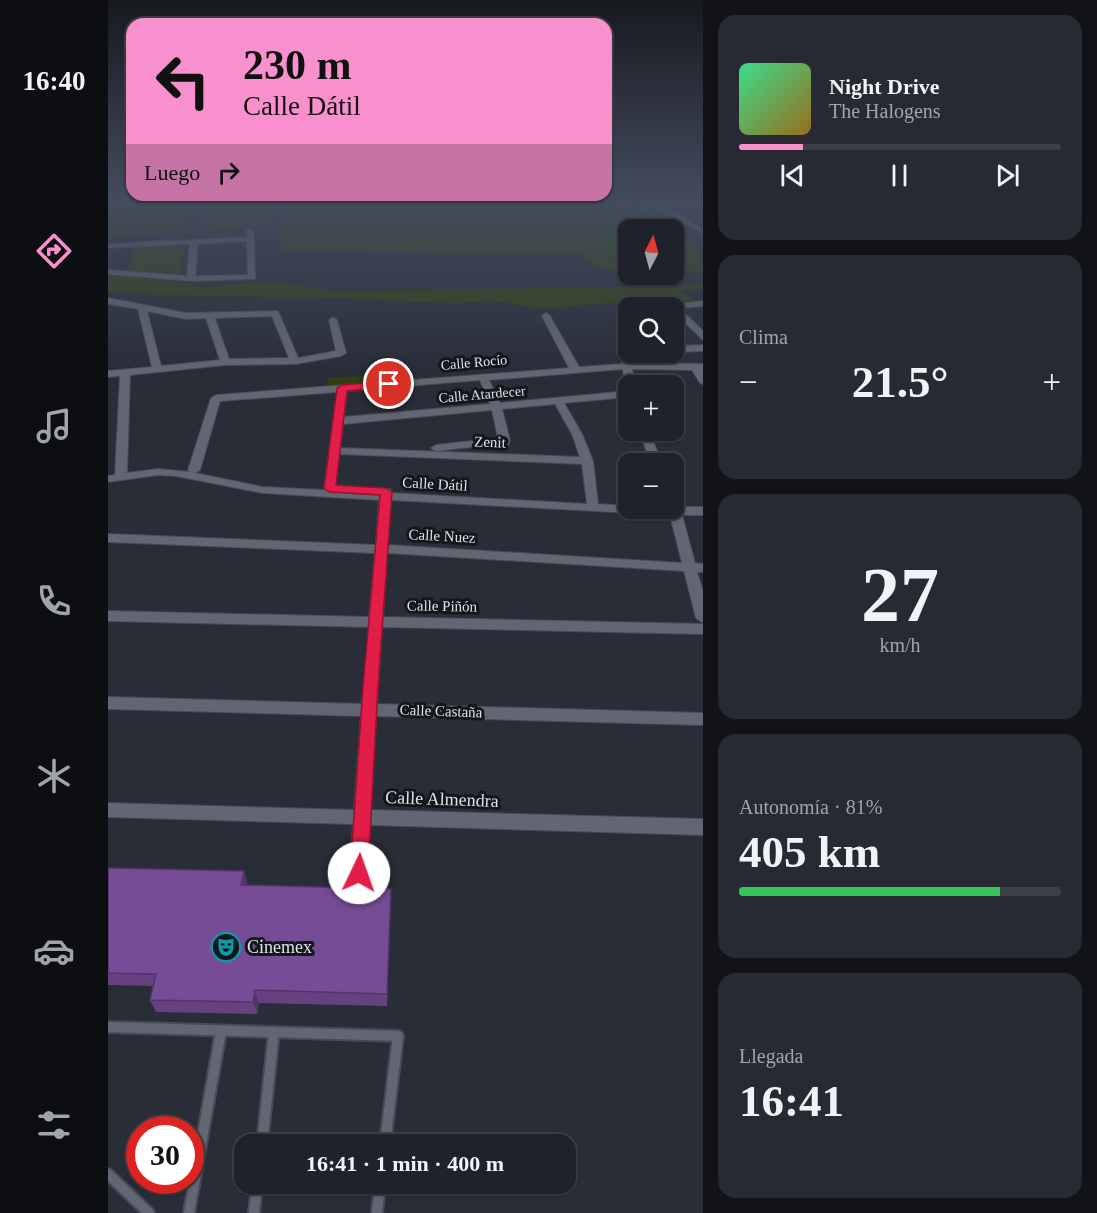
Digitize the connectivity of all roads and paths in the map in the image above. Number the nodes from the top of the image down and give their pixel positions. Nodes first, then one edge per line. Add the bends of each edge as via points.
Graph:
1 (193, 258) edge
2 (251, 258) edge
3 (108, 272) edge
4 (191, 279) junction
5 (108, 301) edge
6 (702, 303) edge
7 (684, 305) edge
8 (142, 307) junction
9 (210, 316) junction
10 (546, 316) dead end
11 (684, 318) edge
12 (333, 320) dead end
13 (702, 336) edge
14 (702, 348) edge
15 (684, 349) edge
16 (295, 361) junction
17 (225, 362) junction
18 (626, 363) edge
19 (627, 366) junction
20 (699, 367) edge
21 (157, 368) junction
22 (575, 369) junction
23 (125, 372) junction
24 (108, 374) edge
25 (628, 375) edge
26 (483, 377) junction
27 (702, 381) edge
28 (342, 388) junction
29 (618, 395) edge
30 (558, 401) junction
31 (496, 406) junction
32 (338, 421) junction
33 (505, 440) junction
34 (334, 451) junction
35 (392, 454) junction
36 (500, 458) junction
37 (587, 461) junction
38 (194, 470) junction
39 (108, 472) edge
40 (121, 474) junction
41 (108, 479) edge
42 (329, 491) junction
43 (386, 494) junction
44 (618, 504) edge
45 (592, 505) junction
46 (618, 506) edge
47 (676, 519) edge
48 (108, 538) edge
49 (381, 549) junction
50 (687, 567) junction
51 (702, 568) edge
52 (108, 616) edge
53 (702, 618) edge
54 (375, 621) junction
55 (702, 629) edge
56 (108, 703) edge
57 (369, 709) junction
58 (702, 718) edge
59 (108, 810) edge
60 (362, 816) junction
61 (702, 827) edge
62 (359, 873) dead end
63 (108, 1027) edge
64 (221, 1031) junction
65 (274, 1032) junction
66 (262, 1134) edge
67 (386, 1134) edge
68 (108, 1174) edge
69 (256, 1194) edge
70 (379, 1194) edge
71 (149, 1213) edge
72 (189, 1213) edge
73 (254, 1213) edge
74 (377, 1213) edge

1 - 4 street
2 - 4 street via 252,277
3 - 4 street
5 - 8 street
6 - 7 street
8 - 9 street via 186,316
8 - 21 street
9 - 16 street via 275,313
9 - 17 street
10 - 22 street
11 - 13 street
12 - 16 street via 341,352
14 - 15 street
16 - 17 street
17 - 21 street
18 - 19 street
19 - 20 street, Calle Rocío
19 - 22 street, Calle Rocío
19 - 25 street
20 - 27 street
21 - 23 street
22 - 26 street, Calle Rocío
23 - 24 street
23 - 40 street
26 - 28 street, Calle Rocío
26 - 31 street
28 - 32 street
28 - 38 street, Calle Rocío via 216,398
29 - 30 street, Calle Atardecer
30 - 31 street, Calle Atardecer
30 - 37 street
31 - 32 street, Calle Atardecer
31 - 33 street
32 - 34 street
33 - 35 street, Zenit
33 - 36 street
34 - 35 street, Zenit
34 - 42 street
35 - 36 street, Zenit
36 - 37 street, Zenit
37 - 45 street
38 - 40 street, Calle Dátil via 166,466
38 - 42 street, Calle Dátil via 274,486
39 - 40 street, Calle Dátil
40 - 41 street, Calle Dátil
40 - 42 street, Calle Dátil via 176,473 263,490
42 - 43 street, Calle Dátil
43 - 45 street, Calle Dátil
43 - 49 street
44 - 45 street, Calle Dátil
45 - 46 street, Calle Dátil
47 - 50 street
48 - 49 street, Calle Nuez
49 - 50 street, Calle Nuez
49 - 54 street
50 - 51 street, Calle Nuez
50 - 53 street
52 - 54 street, Calle Piñón
54 - 55 street, Calle Piñón
54 - 57 street
56 - 57 street, Calle Castaña
57 - 58 street, Calle Castaña
57 - 60 street
59 - 60 street, Calle Almendra
60 - 61 street, Calle Almendra
60 - 62 street
63 - 64 lane
64 - 65 lane
64 - 72 lane
65 - 66 lane
65 - 67 lane via 398,1036
68 - 71 lane
69 - 73 lane
70 - 74 lane

